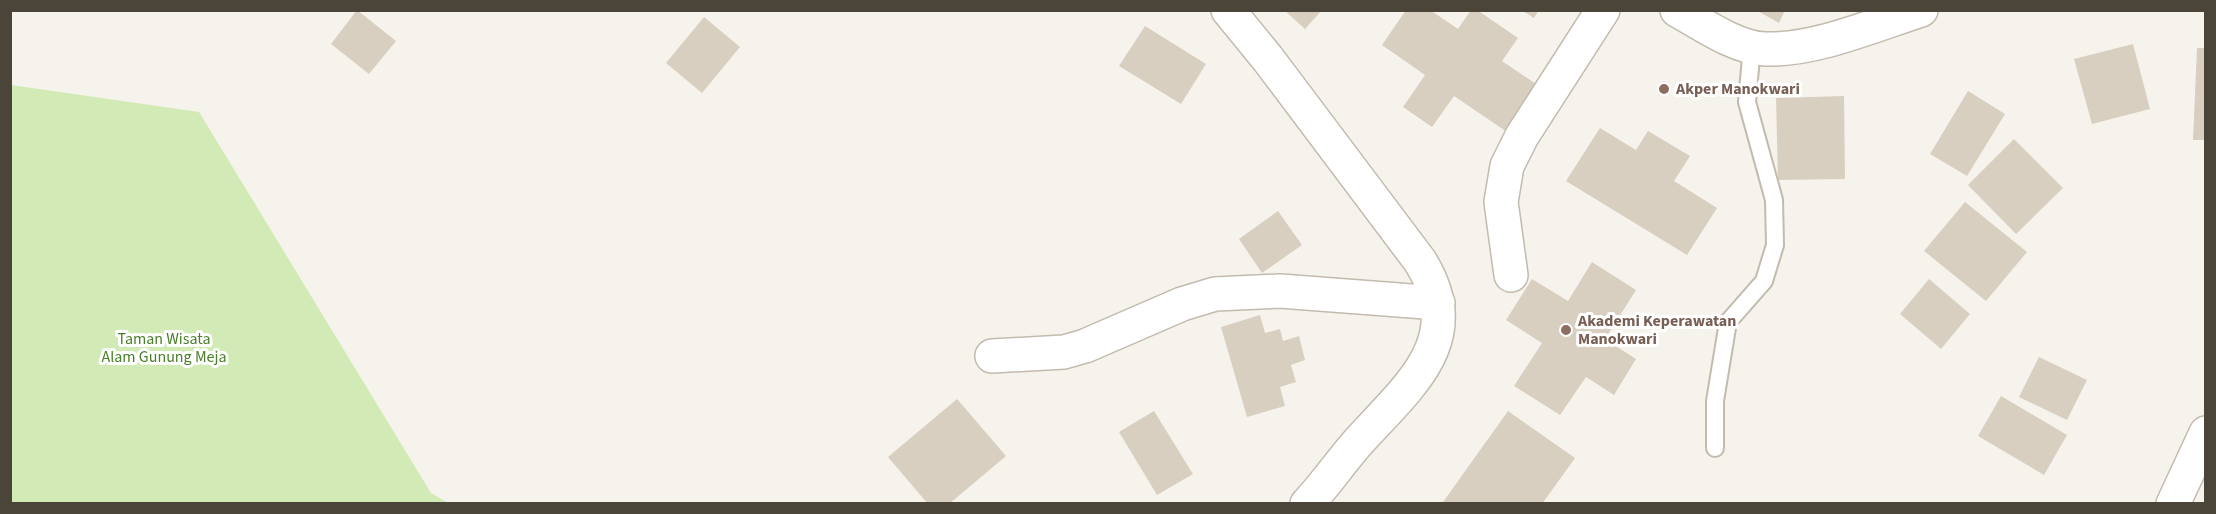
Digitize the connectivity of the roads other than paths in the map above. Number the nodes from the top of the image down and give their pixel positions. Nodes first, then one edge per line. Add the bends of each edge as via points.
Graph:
1 (1228, 10) edge
2 (1603, 10) edge
3 (1677, 10) edge
4 (1921, 10) edge
5 (1752, 45) junction
6 (1510, 275) dead end
7 (1438, 303) junction
8 (992, 356) dead end
9 (2205, 433) edge
10 (1715, 448) dead end
11 (1307, 504) edge
12 (2173, 504) edge

1 - 7 street via 1420,261
2 - 6 street via 1507,166 1501,202
3 - 5 street
4 - 5 street via 1808,45 1764,49
5 - 10 lane via 1748,102 1774,200 1775,245 1764,281 1728,322 1714,401
7 - 8 street via 1280,291 1215,294 1064,352
7 - 11 street via 1439,329 1432,354
9 - 12 street

